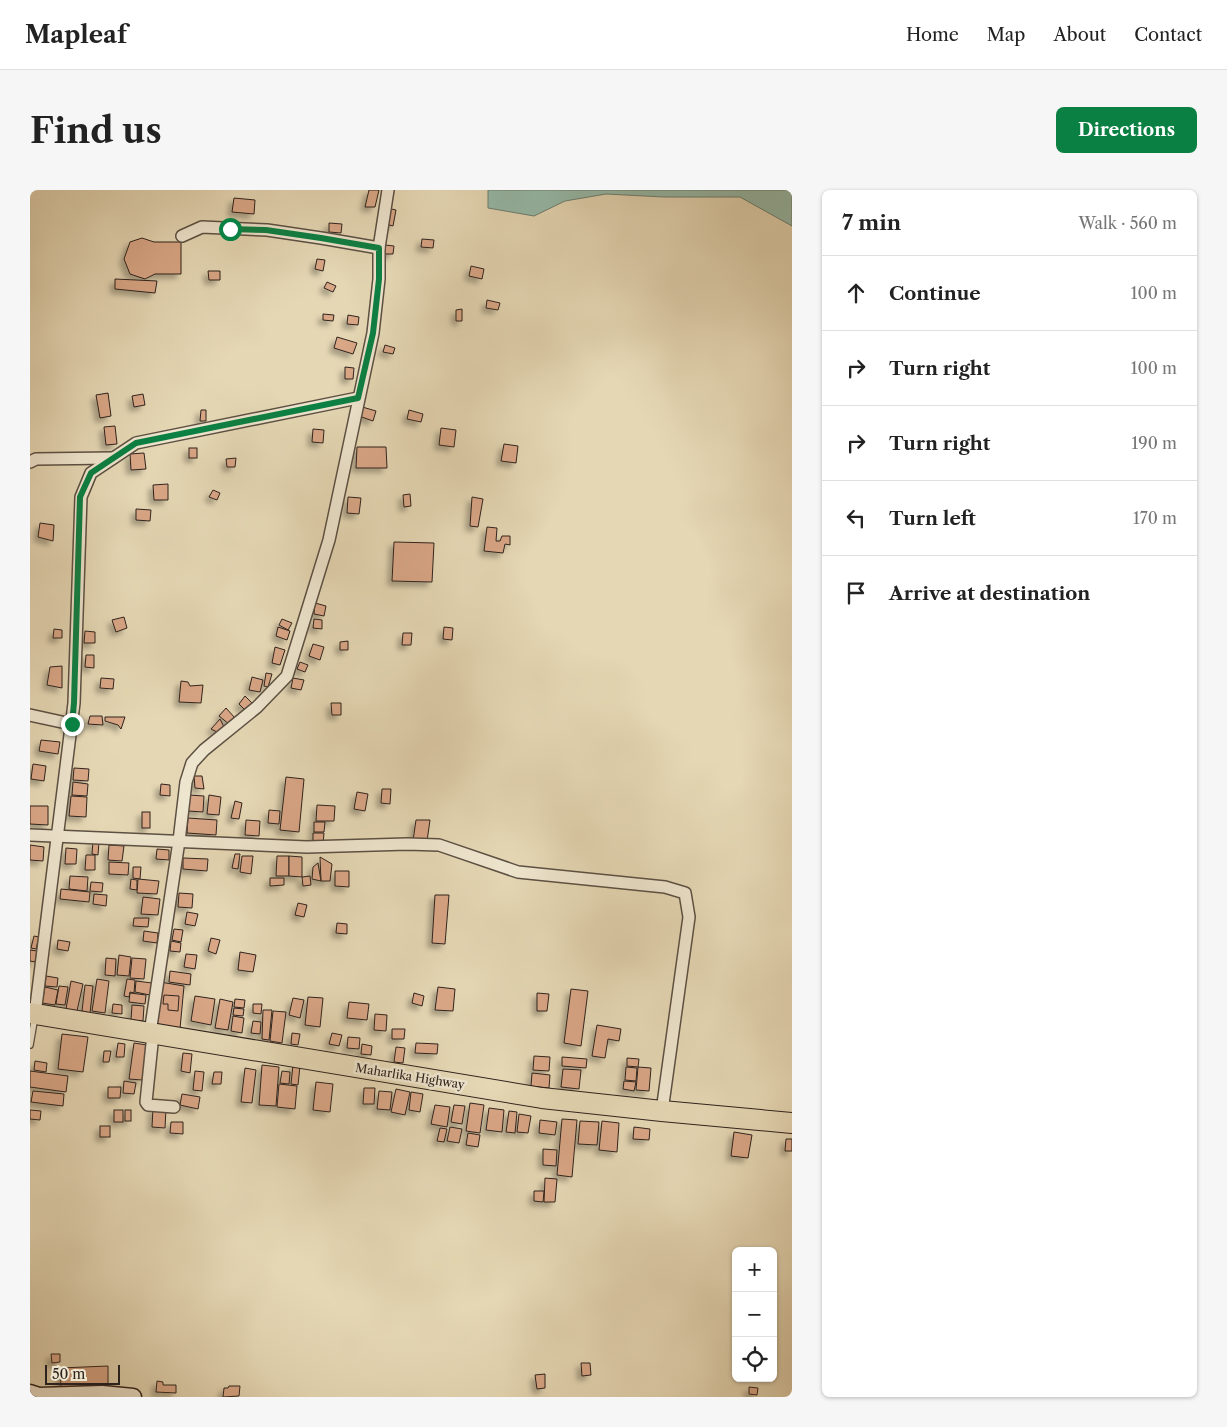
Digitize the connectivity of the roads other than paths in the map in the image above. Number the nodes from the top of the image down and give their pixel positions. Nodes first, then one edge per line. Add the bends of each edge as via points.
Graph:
1 (388, 190) edge
2 (182, 236) dead end
3 (379, 248) junction
4 (358, 398) junction
5 (114, 458) junction
6 (30, 462) edge
7 (30, 715) edge
8 (72, 724) junction
9 (30, 835) edge
10 (58, 836) junction
11 (179, 841) junction
12 (32, 1014) edge
13 (152, 1034) junction
14 (30, 1045) edge
15 (174, 1108) dead end
16 (662, 1111) junction
17 (792, 1123) edge
18 (36, 1395) edge
19 (133, 1397) edge

1 - 3 street
2 - 3 street via 202,227 266,230
3 - 4 street via 373,333
4 - 5 street via 136,443
4 - 11 street via 329,540 287,676 257,707 192,763 186,782
5 - 6 street via 36,459
5 - 8 street via 91,473 80,497
7 - 8 street
8 - 10 street
9 - 10 street
10 - 11 street
10 - 12 street
11 - 13 street
11 - 16 street via 307,847 439,845 518,872 665,887 685,893 688,916
12 - 13 highway, Maharlika Highway
12 - 14 lane
13 - 15 street via 146,1102 148,1105
13 - 16 highway, Maharlika Highway via 542,1098
16 - 17 highway, Maharlika Highway
18 - 19 main road

